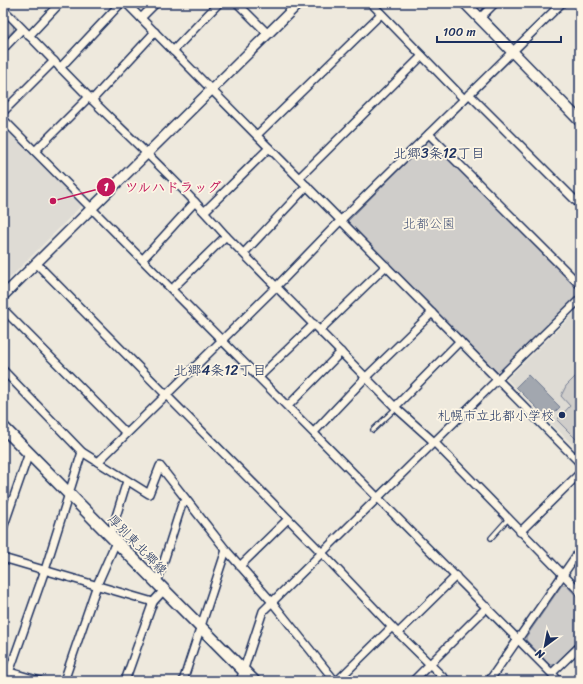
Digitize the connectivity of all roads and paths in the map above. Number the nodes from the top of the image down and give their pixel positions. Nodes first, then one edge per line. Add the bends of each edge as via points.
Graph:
1 (60, 3) edge
2 (121, 3) edge
3 (126, 3) edge
4 (156, 3) edge
5 (219, 3) edge
6 (237, 3) edge
7 (299, 3) edge
8 (370, 3) edge
9 (465, 3) edge
10 (495, 3) edge
11 (562, 3) edge
12 (3, 9) edge
13 (381, 14) junction
14 (141, 18) junction
15 (480, 18) junction
16 (22, 29) junction
17 (155, 32) junction
18 (268, 34) junction
19 (29, 36) junction
20 (3, 49) edge
21 (174, 50) junction
22 (513, 52) junction
23 (422, 56) junction
24 (54, 61) junction
25 (60, 68) junction
26 (212, 90) junction
27 (467, 96) junction
28 (90, 98) junction
29 (3, 112) edge
30 (3, 119) edge
31 (580, 121) edge
32 (429, 134) junction
33 (257, 136) junction
34 (269, 148) junction
35 (35, 151) junction
36 (148, 153) junction
37 (299, 178) junction
38 (308, 186) junction
39 (195, 202) junction
40 (580, 206) edge
41 (92, 208) junction
42 (205, 211) junction
43 (341, 220) junction
44 (226, 236) junction
45 (244, 253) junction
46 (142, 259) junction
47 (36, 263) junction
48 (386, 266) junction
49 (580, 285) edge
50 (277, 286) junction
51 (172, 289) junction
52 (3, 296) edge
53 (580, 299) edge
54 (3, 309) edge
55 (432, 313) junction
56 (314, 324) junction
57 (320, 330) junction
58 (223, 340) junction
59 (460, 341) junction
60 (341, 352) junction
61 (3, 370) edge
62 (259, 377) junction
63 (366, 377) junction
64 (498, 379) junction
65 (166, 395) junction
66 (288, 406) junction
67 (396, 407) junction
68 (3, 426) edge
69 (373, 430) dead end
70 (314, 432) junction
71 (126, 433) junction
72 (434, 442) junction
73 (28, 452) junction
74 (82, 452) junction
75 (98, 462) junction
76 (580, 463) edge
77 (580, 473) edge
78 (127, 481) junction
79 (69, 494) junction
80 (378, 497) junction
81 (187, 502) junction
82 (288, 519) junction
83 (508, 520) junction
84 (3, 528) edge
85 (520, 532) junction
86 (491, 538) dead end
87 (113, 539) junction
88 (226, 550) junction
89 (580, 550) edge
90 (322, 553) junction
91 (3, 558) edge
92 (240, 566) junction
93 (44, 570) junction
94 (563, 575) junction
95 (456, 576) junction
96 (97, 585) junction
97 (160, 587) junction
98 (580, 592) edge
99 (153, 602) junction
100 (272, 602) junction
101 (487, 607) junction
102 (200, 626) junction
103 (392, 627) junction
104 (398, 633) junction
105 (518, 639) junction
106 (580, 646) edge
107 (430, 663) junction
108 (6, 671) edge
109 (552, 673) junction
110 (242, 676) edge
111 (6, 681) edge
112 (40, 681) edge
113 (64, 681) edge
114 (125, 681) edge
115 (183, 681) edge
116 (254, 681) edge
117 (336, 681) edge
118 (413, 681) edge
119 (447, 681) edge
120 (489, 681) edge
121 (559, 681) edge

1 - 19 street
2 - 25 street
3 - 14 street
4 - 14 street
5 - 21 street
6 - 18 street
7 - 18 street
8 - 13 street
9 - 15 main road
10 - 15 street
11 - 22 street
12 - 16 street
13 - 23 street
13 - 33 street
14 - 17 street
15 - 22 main road
16 - 19 street
16 - 20 street
17 - 21 street
17 - 28 street
18 - 26 street
19 - 24 street
21 - 26 street
22 - 27 street
22 - 31 main road
23 - 27 street
23 - 37 street
24 - 25 street
24 - 29 street
25 - 28 street
26 - 33 street
26 - 36 street
27 - 32 street
27 - 40 street
28 - 35 street
28 - 36 street
30 - 35 street
32 - 43 street
32 - 49 street
33 - 34 street
34 - 37 street
34 - 42 street
35 - 41 street
36 - 39 street
36 - 41 street
37 - 38 street
38 - 43 street
38 - 45 street
39 - 42 street
39 - 46 street
41 - 46 street
41 - 47 street
42 - 44 street
43 - 48 street
43 - 50 street
44 - 45 street
44 - 51 street
45 - 50 street
46 - 51 street
47 - 52 street
47 - 65 street
48 - 55 street
48 - 57 street
50 - 56 street
50 - 58 street
51 - 58 street
53 - 64 street
54 - 71 street
55 - 59 street
55 - 63 street
56 - 57 street
56 - 62 street
57 - 60 street
58 - 62 street
58 - 65 street
59 - 64 street
59 - 67 street
60 - 63 street
60 - 66 street
61 - 74 street
62 - 66 street
63 - 67 street
63 - 70 street
64 - 72 street
64 - 76 street
65 - 71 street
65 - 82 street
66 - 70 street
67 - 69 lane
67 - 72 street
68 - 73 main road, 厚別東北郷線
70 - 80 street
71 - 75 street
72 - 80 street
72 - 83 street
73 - 79 main road, 厚別東北郷線
73 - 84 street
74 - 75 street
74 - 79 street
75 - 78 street
77 - 85 street
78 - 81 street via 149,494 160,466
78 - 87 street
79 - 87 main road, 厚別東北郷線
79 - 93 street
80 - 90 street
80 - 95 street
81 - 88 street
81 - 97 street via 182,504
82 - 90 street
82 - 92 street
83 - 85 street
83 - 86 lane
85 - 94 street
87 - 96 street
87 - 97 main road, 厚別東北郷線
88 - 92 street
88 - 102 street
89 - 94 street
90 - 100 street
90 - 103 street
91 - 93 street
92 - 100 street
93 - 96 street
93 - 108 street
94 - 98 street
94 - 105 street
95 - 101 street
95 - 104 street
96 - 99 street
96 - 113 street
97 - 99 street
97 - 102 main road, 厚別東北郷線
99 - 114 street
100 - 110 street via 263,611
100 - 117 street
101 - 105 street
101 - 107 street
102 - 110 main road, 厚別東北郷線
102 - 115 street
103 - 104 street
103 - 117 street
104 - 107 street
105 - 109 street
105 - 120 street
106 - 109 street
107 - 118 street
107 - 119 street
108 - 111 street
108 - 112 street
109 - 121 street
110 - 116 main road, 厚別東北郷線

